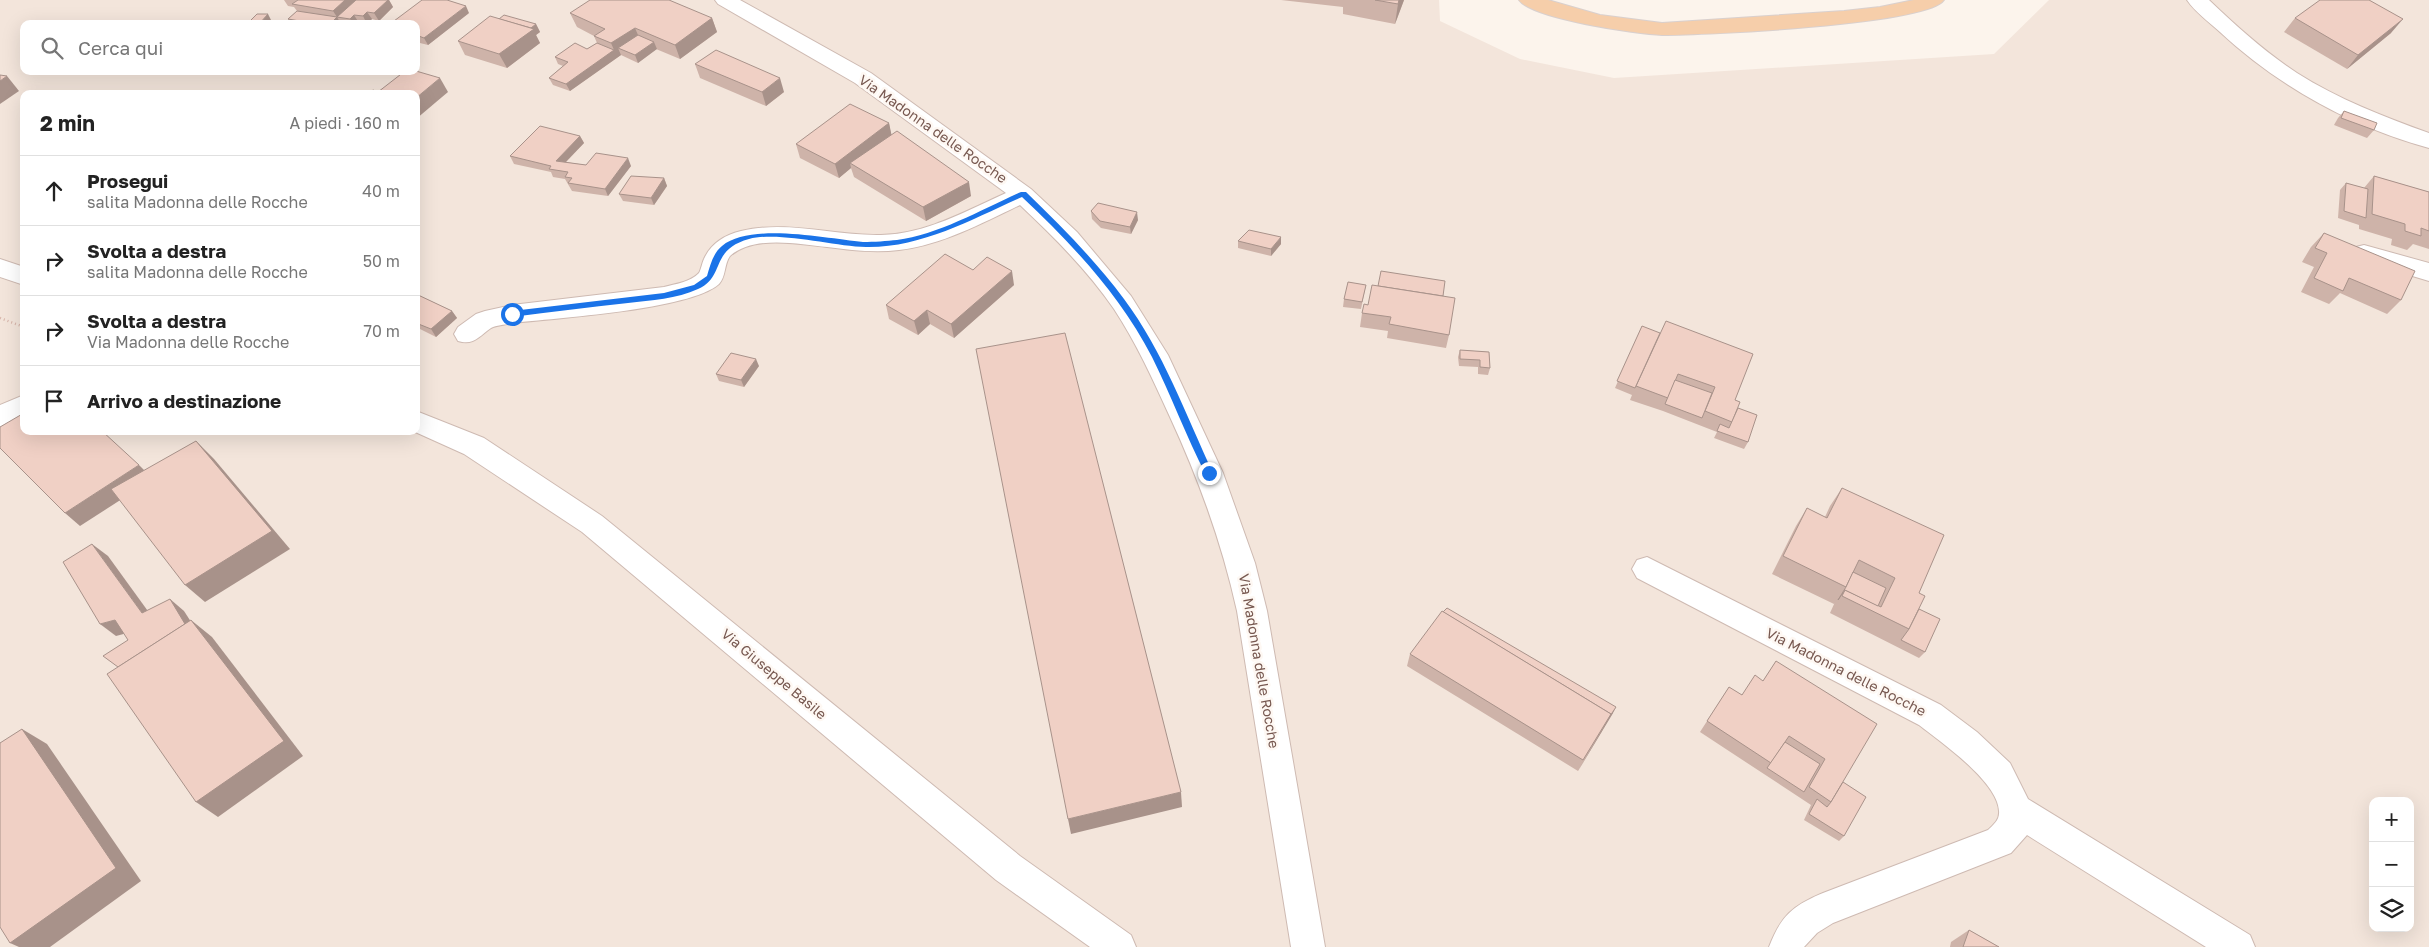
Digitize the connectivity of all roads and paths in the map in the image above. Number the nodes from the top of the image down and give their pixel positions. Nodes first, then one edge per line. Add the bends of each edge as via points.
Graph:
1 (725, 0) edge
2 (1529, 0) edge
3 (1934, 0) edge
4 (2196, 0) edge
5 (2429, 141) edge
6 (1023, 194) junction
7 (2364, 253) edge
8 (0, 268) edge
9 (2429, 272) edge
10 (20, 275) edge
11 (0, 318) edge
12 (20, 326) edge
13 (467, 334) dead end
14 (20, 407) edge
15 (0, 417) edge
16 (420, 423) edge
17 (1647, 569) dead end
18 (2016, 810) junction
19 (1119, 947) edge
20 (1308, 947) edge
21 (1786, 947) edge
22 (2238, 947) edge

1 - 6 street, Via Madonna delle Rocche via 863,78
2 - 3 main road via 1613,24 1674,28 1871,16
4 - 5 street via 2230,32 2290,78 2325,98
6 - 13 street via 929,235 898,242 866,244 775,236 748,237 724,247 714,262 711,277 696,287 664,296 512,314 485,320
6 - 20 street, Via Madonna delle Rocche via 1069,238 1122,302 1155,355 1226,516 1252,611
7 - 9 street
8 - 10 street
11 - 12 path
14 - 15 street
16 - 19 street, Via Giuseppe Basile via 474,446 592,524 1008,868
17 - 18 street, Via Madonna delle Rocche via 1930,715 1966,742 1999,774
18 - 21 street via 2013,828 1999,842 1823,910 1804,920 1790,935
18 - 22 street

